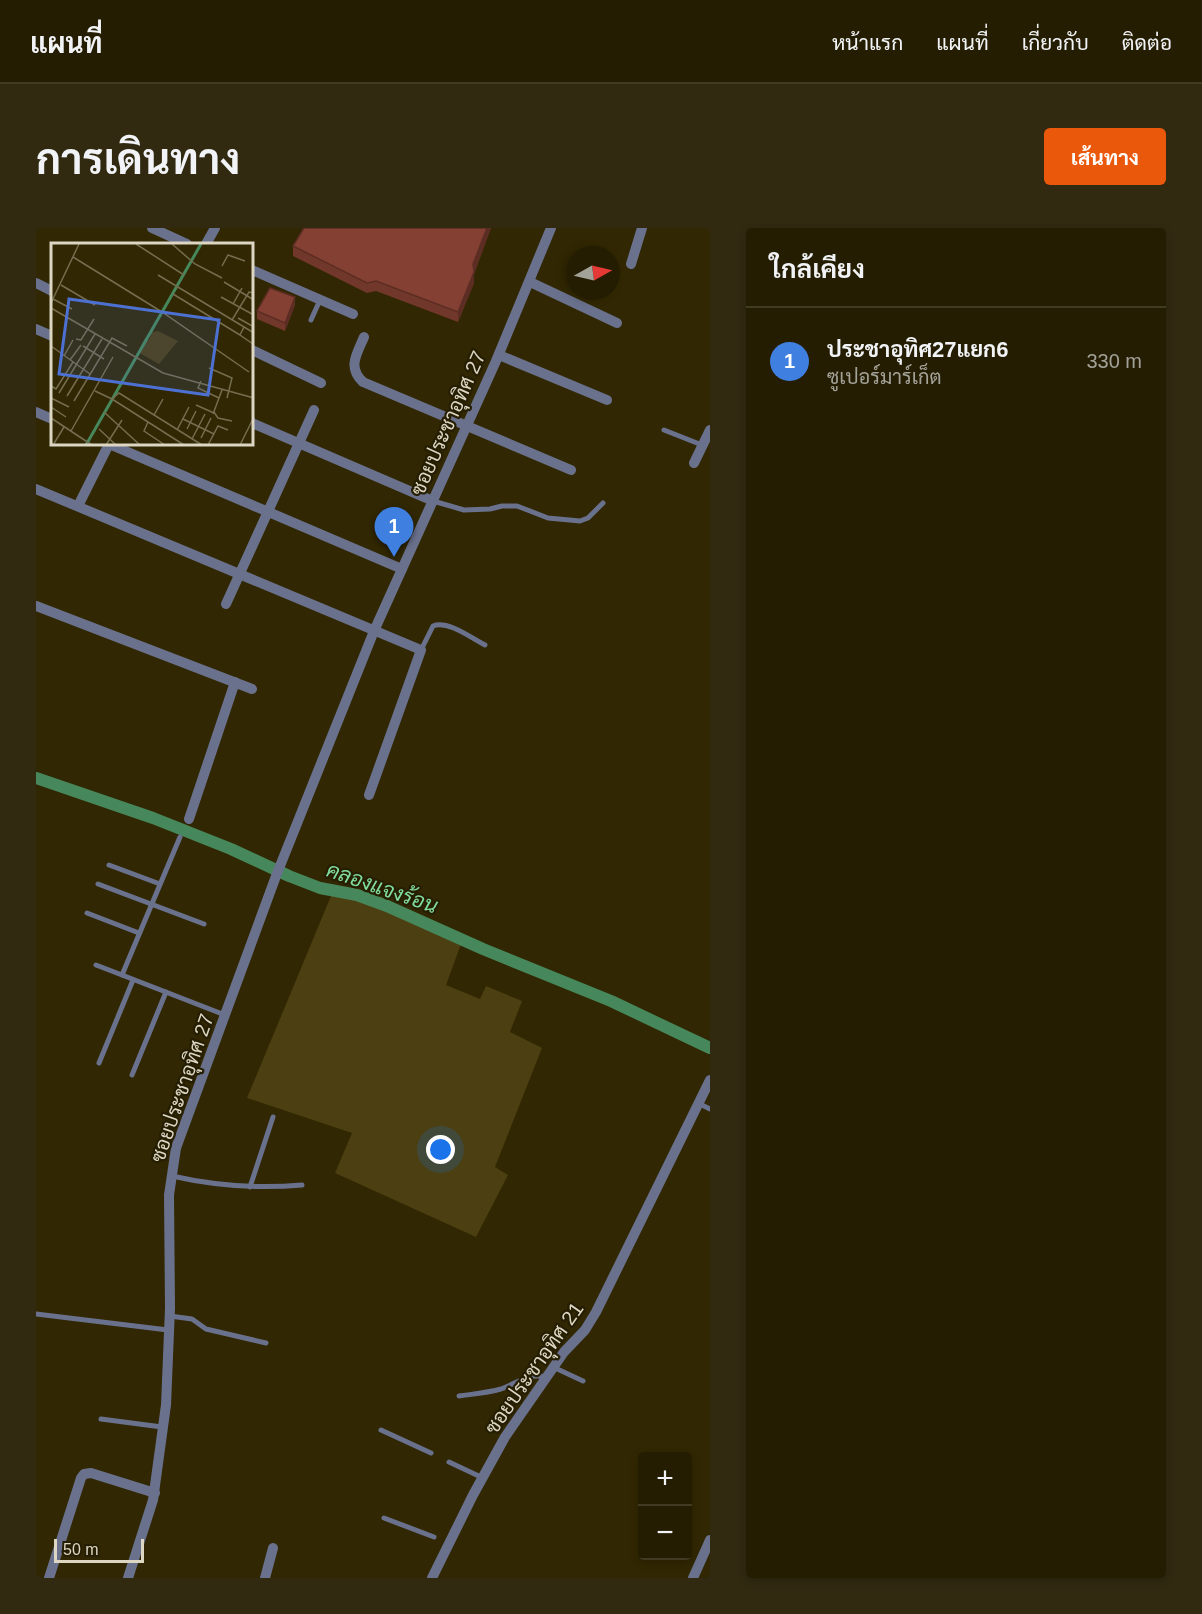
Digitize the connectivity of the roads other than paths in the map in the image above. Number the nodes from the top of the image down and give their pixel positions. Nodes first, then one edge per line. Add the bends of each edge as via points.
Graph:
1 (152, 228) edge
2 (215, 228) edge
3 (551, 228) edge
4 (642, 228) edge
5 (186, 243) edge
6 (207, 243) edge
7 (631, 264) dead end
8 (254, 271) edge
9 (530, 282) junction
10 (36, 283) edge
11 (51, 290) edge
12 (320, 300) junction
13 (353, 314) dead end
14 (311, 320) dead end
15 (617, 323) dead end
16 (36, 329) edge
17 (51, 336) edge
18 (364, 337) dead end
19 (254, 351) edge
20 (499, 355) junction
21 (321, 383) dead end
22 (607, 400) dead end
23 (314, 410) dead end
24 (36, 412) edge
25 (51, 419) edge
26 (254, 424) edge
27 (467, 425) junction
28 (664, 430) dead end
29 (710, 430) edge
30 (299, 443) junction
31 (108, 446) edge
32 (114, 446) edge
33 (702, 446) junction
34 (694, 463) dead end
35 (572, 470) dead end
36 (36, 489) edge
37 (433, 501) junction
38 (603, 503) dead end
39 (78, 506) junction
40 (268, 512) junction
41 (402, 569) junction
42 (239, 575) junction
43 (226, 604) dead end
44 (36, 606) edge
45 (374, 631) junction
46 (485, 645) dead end
47 (421, 650) junction
48 (235, 682) junction
49 (252, 689) dead end
50 (369, 795) dead end
51 (189, 819) dead end
52 (180, 837) dead end
53 (109, 865) dead end
54 (98, 884) dead end
55 (160, 884) junction
56 (151, 904) junction
57 (87, 913) dead end
58 (204, 924) dead end
59 (139, 933) junction
60 (96, 965) dead end
61 (122, 975) junction
62 (133, 980) junction
63 (166, 992) junction
64 (225, 1015) junction
65 (99, 1063) dead end
66 (132, 1075) dead end
67 (710, 1080) edge
68 (699, 1103) junction
69 (710, 1109) edge
70 (273, 1117) dead end
71 (171, 1175) junction
72 (302, 1185) dead end
73 (250, 1187) junction
74 (36, 1314) edge
75 (170, 1316) junction
76 (169, 1330) junction
77 (266, 1343) dead end
78 (550, 1372) junction
79 (583, 1381) dead end
80 (459, 1396) dead end
81 (101, 1419) dead end
82 (163, 1427) junction
83 (381, 1430) dead end
84 (431, 1453) dead end
85 (449, 1462) dead end
86 (483, 1478) junction
87 (155, 1493) junction
88 (384, 1518) dead end
89 (434, 1537) dead end
90 (710, 1540) edge
91 (273, 1548) dead end
92 (50, 1578) edge
93 (128, 1578) edge
94 (265, 1578) edge
95 (432, 1578) edge
96 (693, 1578) edge

1 - 5 street
2 - 6 street
3 - 9 street, ซอยประชาอุทิศ 27
4 - 7 street
8 - 12 street
9 - 15 street
9 - 20 street, ซอยประชาอุทิศ 27
10 - 11 street
12 - 13 street
12 - 14 lane
16 - 17 street
18 - 27 street via 354,367 355,375 363,382
19 - 21 street
20 - 22 street
20 - 27 street, ซอยประชาอุทิศ 27
23 - 30 street
24 - 25 street
26 - 30 street
27 - 35 street
27 - 37 street, ซอยประชาอุทิศ 27
28 - 33 lane
29 - 33 street
30 - 37 street
30 - 40 street
31 - 39 street
32 - 40 street
33 - 34 street
36 - 39 street
37 - 38 lane via 464,510 517,506 548,518 580,521
37 - 41 street, ซอยประชาอุทิศ 27
39 - 42 street
40 - 41 street
40 - 42 street
41 - 45 street, ซอยประชาอุทิศ 27
42 - 43 street
42 - 45 street
44 - 48 street
45 - 47 street
45 - 64 street, ซอยประชาอุทิศ 27
46 - 47 lane via 438,624 433,626
47 - 50 street
48 - 49 street
48 - 51 street
52 - 55 lane
53 - 55 lane
54 - 56 lane
55 - 56 lane
56 - 58 lane
56 - 59 lane
57 - 59 lane
59 - 61 lane
60 - 61 lane
61 - 62 lane
62 - 63 lane
62 - 65 lane
63 - 64 lane
63 - 66 lane
64 - 71 street, ซอยประชาอุทิศ 27 via 176,1148
67 - 68 street, ซอยประชาอุทิศ 21
68 - 69 lane
68 - 78 street, ซอยประชาอุทิศ 21 via 596,1312
70 - 73 lane
71 - 73 lane via 201,1183
71 - 75 street, ซอยประชาอุทิศ 27
72 - 73 lane
74 - 76 lane
75 - 76 street, ซอยประชาอุทิศ 27
75 - 77 lane via 192,1319 206,1329
76 - 82 street, ซอยประชาอุทิศ 27
78 - 79 lane
78 - 80 lane via 528,1376 503,1388
78 - 86 street, ซอยประชาอุทิศ 21 via 505,1437
81 - 82 lane
82 - 87 street, ซอยประชาอุทิศ 27
83 - 84 lane
85 - 86 lane
86 - 95 street, ซอยประชาอุทิศ 21 via 446,1541
87 - 92 street via 91,1473 82,1476
87 - 93 street, ซอยประชาอุทิศ 27
88 - 89 lane
90 - 96 street
91 - 94 street

